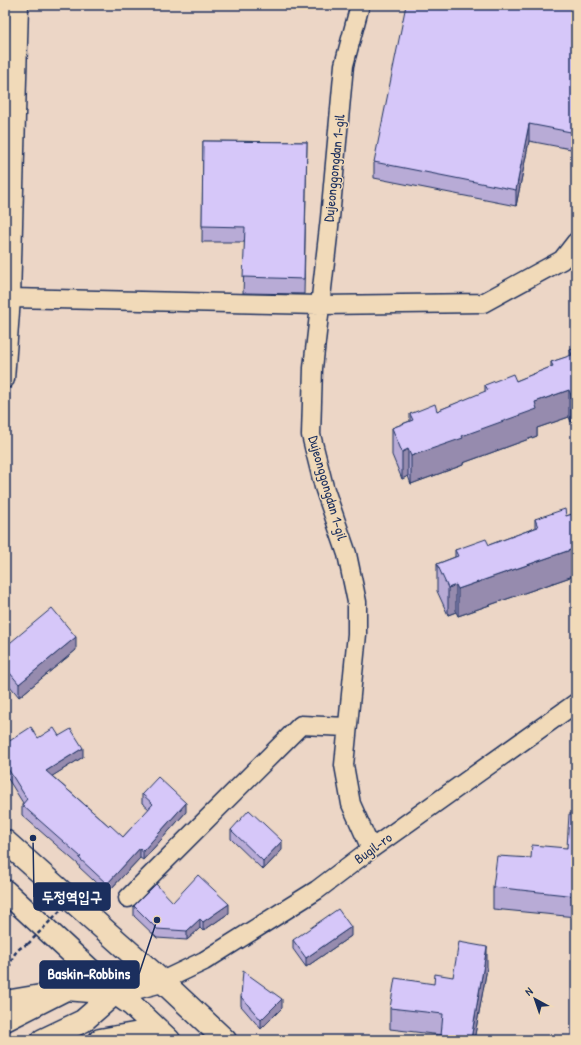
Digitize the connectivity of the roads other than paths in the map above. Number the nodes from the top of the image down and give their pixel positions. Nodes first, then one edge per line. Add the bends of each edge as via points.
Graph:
1 (19, 5) edge
2 (360, 5) edge
3 (576, 242) edge
4 (11, 298) junction
5 (320, 305) junction
6 (5, 378) edge
7 (576, 703) edge
8 (347, 728) junction
9 (5, 841) edge
10 (371, 849) junction
11 (5, 891) edge
12 (128, 898) dead end
13 (162, 981) junction
14 (66, 989) junction
15 (115, 993) junction
16 (5, 1000) edge
17 (5, 1020) edge
18 (106, 1039) edge
19 (43, 1040) edge
20 (159, 1040) edge
21 (169, 1040) edge
22 (225, 1040) edge

1 - 4 street
2 - 5 street, Dujeonggongdan 1-gil via 344,65
3 - 5 street via 562,260 483,303
4 - 5 street
4 - 6 street
5 - 8 street, Dujeonggongdan 1-gil via 312,368 311,435 324,487 347,554 357,602 357,634
7 - 10 street, Bugil-ro
8 - 10 street, Dujeonggongdan 1-gil via 344,765 351,804
8 - 12 street via 301,725
9 - 13 main road
10 - 13 street, Bugil-ro via 317,890 204,961
11 - 15 main road
13 - 15 main road
13 - 22 main road
14 - 15 main road
14 - 16 street
14 - 17 main road
15 - 19 main road via 83,1021
15 - 21 main road via 132,1005
18 - 20 main road via 140,1033

